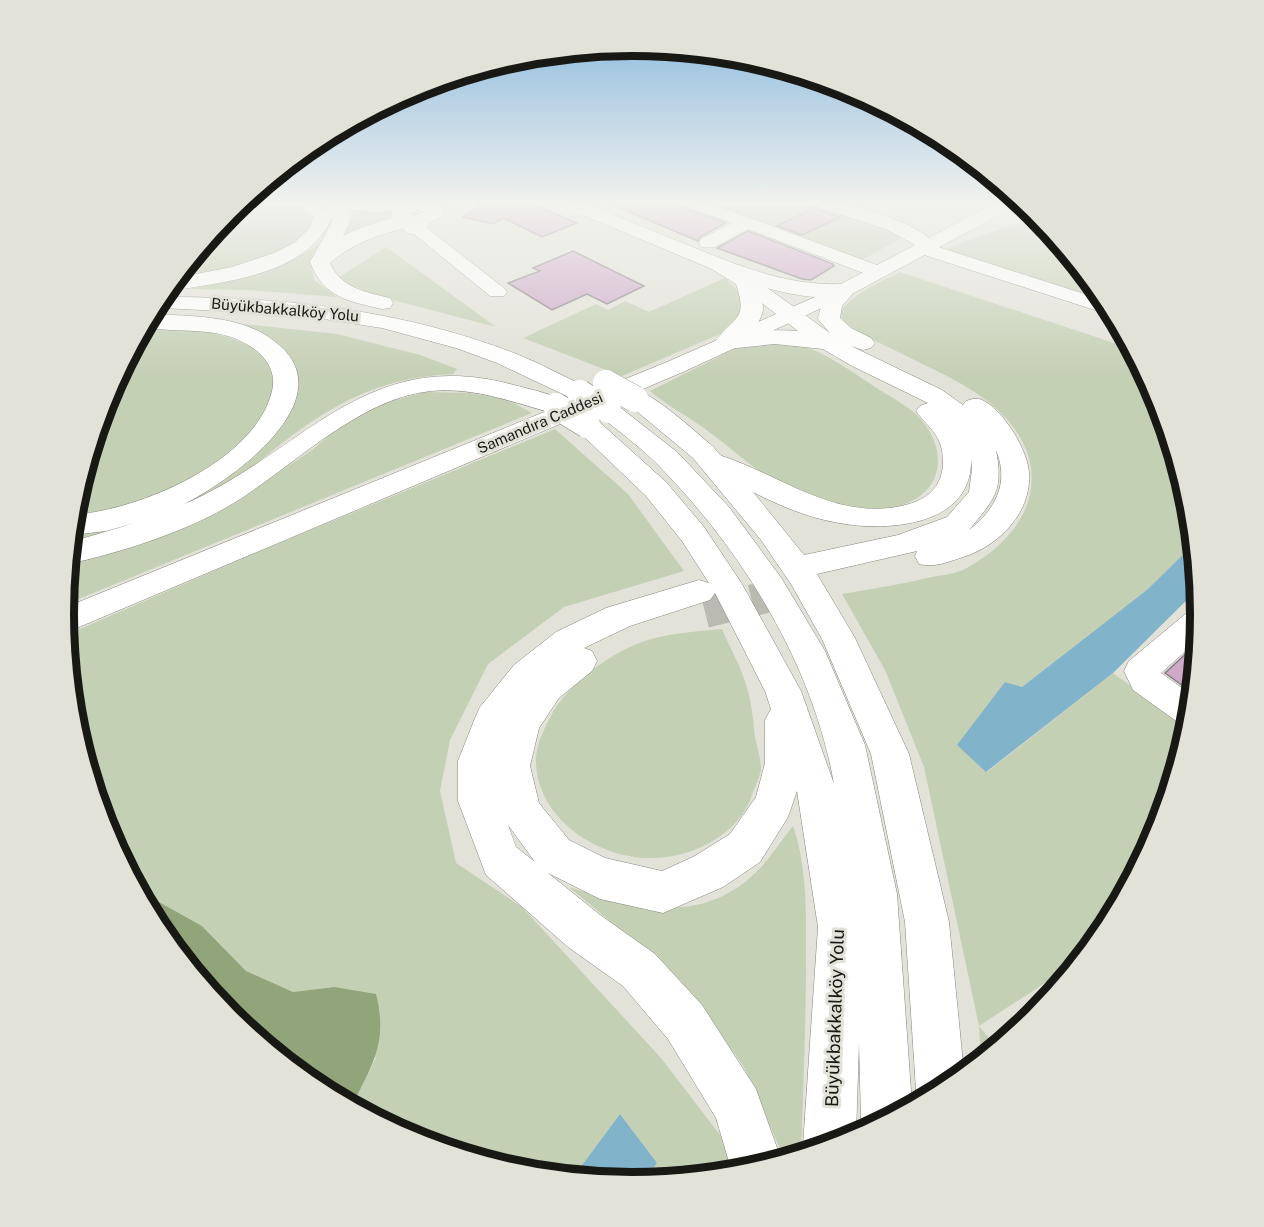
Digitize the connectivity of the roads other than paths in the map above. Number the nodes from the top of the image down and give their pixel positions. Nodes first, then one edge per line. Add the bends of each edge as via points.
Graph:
1 (271, 261) edge
2 (458, 261) edge
3 (710, 261) edge
4 (849, 261) edge
5 (898, 261) edge
6 (967, 261) edge
7 (320, 262) edge
8 (717, 264) junction
9 (878, 272) junction
10 (745, 281) junction
11 (183, 282) edge
12 (845, 290) junction
13 (497, 292) dead end
14 (175, 293) edge
15 (168, 303) edge
16 (1097, 304) edge
17 (161, 314) edge
18 (789, 315) junction
19 (157, 322) edge
20 (467, 326) junction
21 (727, 342) junction
22 (831, 344) junction
23 (860, 361) junction
24 (595, 403) junction
25 (703, 452) junction
26 (82, 523) edge
27 (78, 550) edge
28 (74, 617) edge
29 (1190, 629) edge
30 (783, 691) junction
31 (1182, 706) edge
32 (940, 1078) edge
33 (887, 1110) edge
34 (829, 1135) edge
35 (754, 1158) edge

1 - 11 main road
2 - 13 street
3 - 8 main road
4 - 9 street
5 - 9 main road, Samandıra Caddesi
6 - 16 street
7 - 20 main road via 325,279 348,294
8 - 10 main road
8 - 12 main road via 805,291
9 - 12 main road, Samandıra Caddesi
10 - 18 main road
10 - 21 main road via 753,300 752,312 747,323
12 - 18 street, Samandıra Caddesi
12 - 23 main road via 831,304 829,319 843,333 948,387 978,408 1010,446 1017,476 1015,493 1005,515 980,538 915,561 814,574 958,524 983,494 986,469 981,440 958,413 933,395
14 - 20 main road via 300,297 361,304
15 - 24 main road, Büyükbakkalköy Yolu via 252,304 358,315 460,341 508,359
17 - 24 main road, Büyükbakkalköy Yolu via 241,316 353,331 433,350 520,383
18 - 21 street, Samandıra Caddesi
18 - 22 main road
19 - 26 main road via 203,325 259,341 285,370 287,392 255,443 196,486 161,503
20 - 24 main road via 522,346
21 - 22 main road via 776,336
21 - 28 street, Samandıra Caddesi
22 - 23 main road
23 - 25 main road via 928,409 954,441 956,480 934,505 897,517 855,516 803,505
24 - 25 main road via 663,418
24 - 27 main road via 469,383 424,385 370,399 325,424 273,464 214,501 147,531
24 - 30 main road, Büyükbakkalköy Yolu via 693,534 731,592
24 - 33 main road, Büyükbakkalköy Yolu via 667,458 719,514 771,587 808,651 846,745 875,894
25 - 32 main road via 772,533 803,577 838,638 890,754 927,922
29 - 31 street via 1141,671 1145,680
30 - 34 main road, Büyükbakkalköy Yolu via 819,798 840,927
30 - 35 main road via 784,763 774,804 745,848 708,872 663,892 600,878 554,854 520,811 511,766 522,724 546,688 577,662 702,602 618,617 568,641 526,675 493,718 477,761 478,801 501,861 584,931 639,970 685,1022 738,1107

